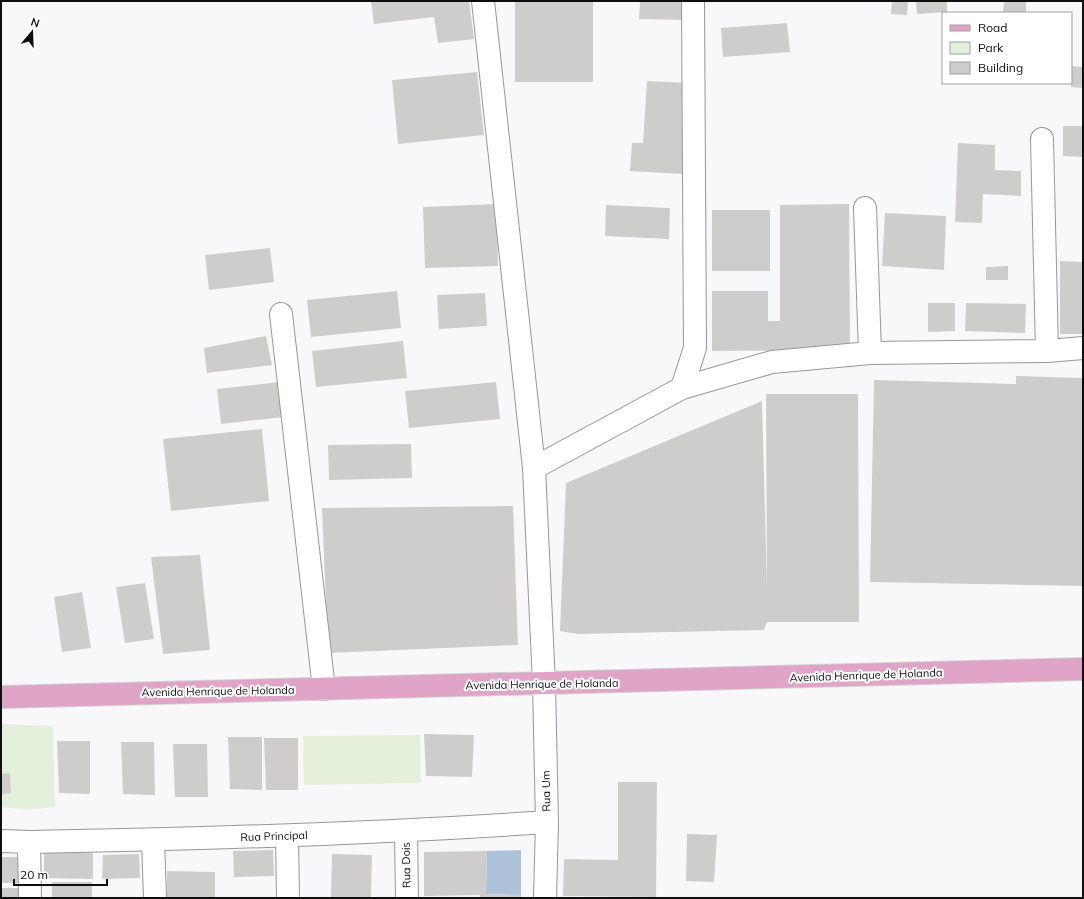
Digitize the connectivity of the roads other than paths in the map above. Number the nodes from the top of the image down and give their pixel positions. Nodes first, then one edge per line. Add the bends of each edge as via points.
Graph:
1 (483, 1) edge
2 (693, 1) edge
3 (1042, 139) dead end
4 (865, 208) dead end
5 (281, 314) dead end
6 (1083, 348) edge
7 (1047, 351) junction
8 (870, 353) junction
9 (682, 388) junction
10 (534, 468) junction
11 (1083, 669) edge
12 (544, 684) junction
13 (324, 689) junction
14 (1, 698) edge
15 (546, 822) junction
16 (406, 832) junction
17 (287, 836) junction
18 (153, 840) junction
19 (1, 841) edge
20 (29, 842) junction
21 (30, 898) edge
22 (155, 898) edge
23 (288, 898) edge
24 (407, 898) edge
25 (545, 898) edge

1 - 10 street, Rua Um
2 - 9 street via 695,348
3 - 7 street
4 - 8 street
5 - 13 street
6 - 7 street
7 - 8 street
8 - 9 street via 772,362
9 - 10 street
10 - 12 street, Rua Um
11 - 12 main road, Avenida Henrique de Holanda
12 - 13 main road, Avenida Henrique de Holanda
12 - 15 street, Rua Um
13 - 14 main road, Avenida Henrique de Holanda
15 - 16 street, Rua Principal
15 - 25 street, Rua Um
16 - 17 street, Rua Principal
16 - 24 street, Rua Dois
17 - 18 street, Rua Principal
17 - 23 street
18 - 20 street, Rua Principal
18 - 22 street
19 - 20 street, Rua Principal
20 - 21 street

